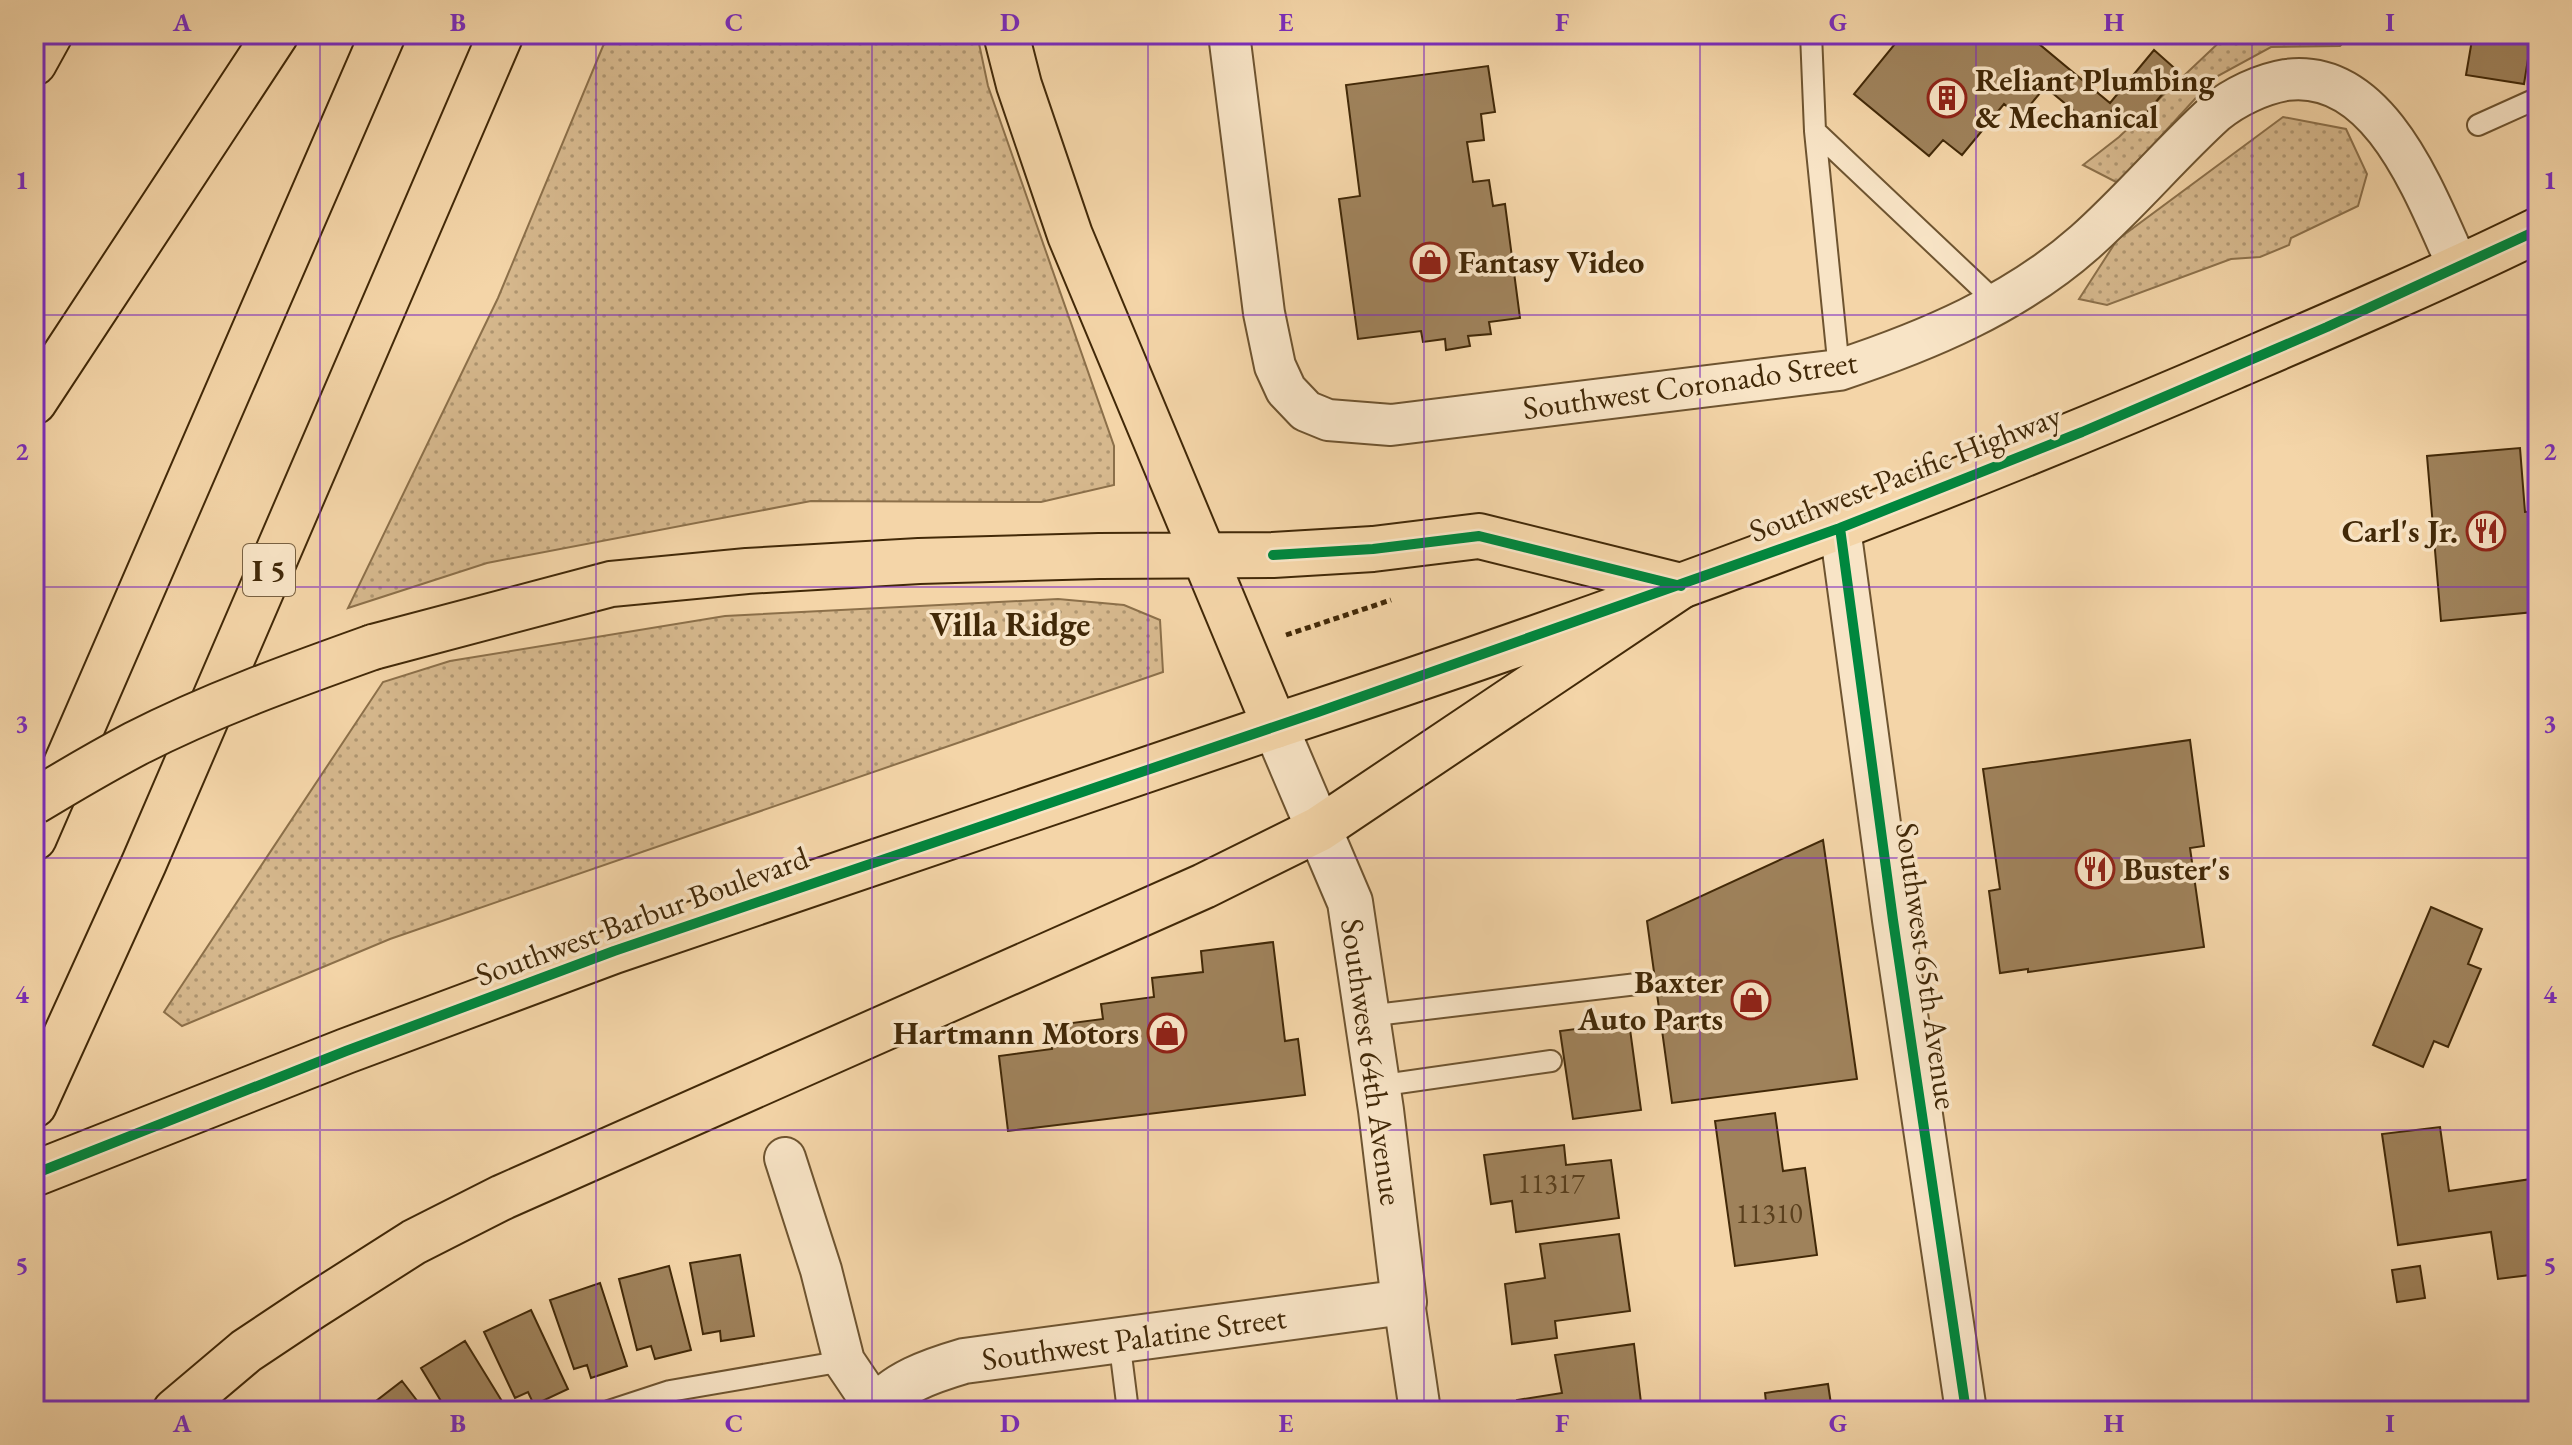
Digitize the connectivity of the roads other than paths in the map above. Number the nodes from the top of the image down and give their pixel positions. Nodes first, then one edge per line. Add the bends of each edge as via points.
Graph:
1 (50, 34) edge
2 (276, 34) edge
3 (383, 34) edge
4 (501, 34) edge
5 (1006, 34) edge
6 (1229, 34) edge
7 (1811, 34) edge
8 (34, 63) edge
9 (2536, 104) edge
10 (2478, 125) dead end
11 (1815, 131) junction
12 (2538, 230) edge
13 (2459, 268) junction
14 (1998, 304) junction
15 (1839, 370) junction
16 (34, 402) edge
17 (1840, 528) junction
18 (1204, 556) junction
19 (1681, 586) junction
20 (1275, 726) junction
21 (34, 802) edge
22 (1319, 829) junction
23 (34, 838) edge
24 (1637, 984) dead end
25 (1367, 1016) junction
26 (1551, 1061) dead end
27 (1377, 1086) junction
28 (34, 1105) edge
29 (785, 1158) dead end
30 (34, 1174) edge
31 (1404, 1302) junction
32 (1119, 1339) junction
33 (844, 1361) junction
34 (874, 1409) edge
35 (175, 1411) edge
36 (609, 1411) edge
37 (1128, 1411) edge
38 (1420, 1411) edge
39 (1966, 1411) edge

1 - 8 main road
2 - 16 main road
3 - 23 main road
4 - 28 main road, I 5 via 150,849
5 - 18 main road via 1070,235
6 - 15 street, Southwest Coronado Street via 1264,313 1275,366 1286,390 1306,411 1328,420 1391,425
7 - 11 lane
9 - 10 lane
11 - 14 lane
11 - 15 lane
12 - 13 main road, Southwest Pacific Highway
13 - 14 street, Southwest Coronado Street via 2392,136 2348,93 2296,79 2273,82 2217,111 2084,243
13 - 17 main road, Southwest Pacific Highway via 2082,432
14 - 15 street, Southwest Coronado Street via 1914,344
17 - 19 main road, Southwest Pacific Highway
17 - 39 street, Southwest 65th Avenue
18 - 19 main road via 1373,549 1479,536
18 - 20 main road
18 - 21 main road, bridge via 919,561 611,584 373,647 254,691 136,744
19 - 20 main road, Southwest Pacific Highway
19 - 22 main road
20 - 22 street, Southwest 64th Avenue
20 - 30 main road, Southwest Barbur Boulevard via 614,951
22 - 25 street, Southwest 64th Avenue via 1350,902
22 - 35 main road via 1189,893 503,1197 414,1242 246,1351
24 - 25 lane
25 - 27 street, Southwest 64th Avenue
26 - 27 lane
27 - 31 street, Southwest 64th Avenue
29 - 33 street
31 - 32 street, Southwest Palatine Street
31 - 38 street, Southwest 64th Avenue
32 - 34 street, Southwest Palatine Street via 934,1369 891,1392
32 - 37 lane
33 - 34 street
33 - 36 lane via 670,1391

